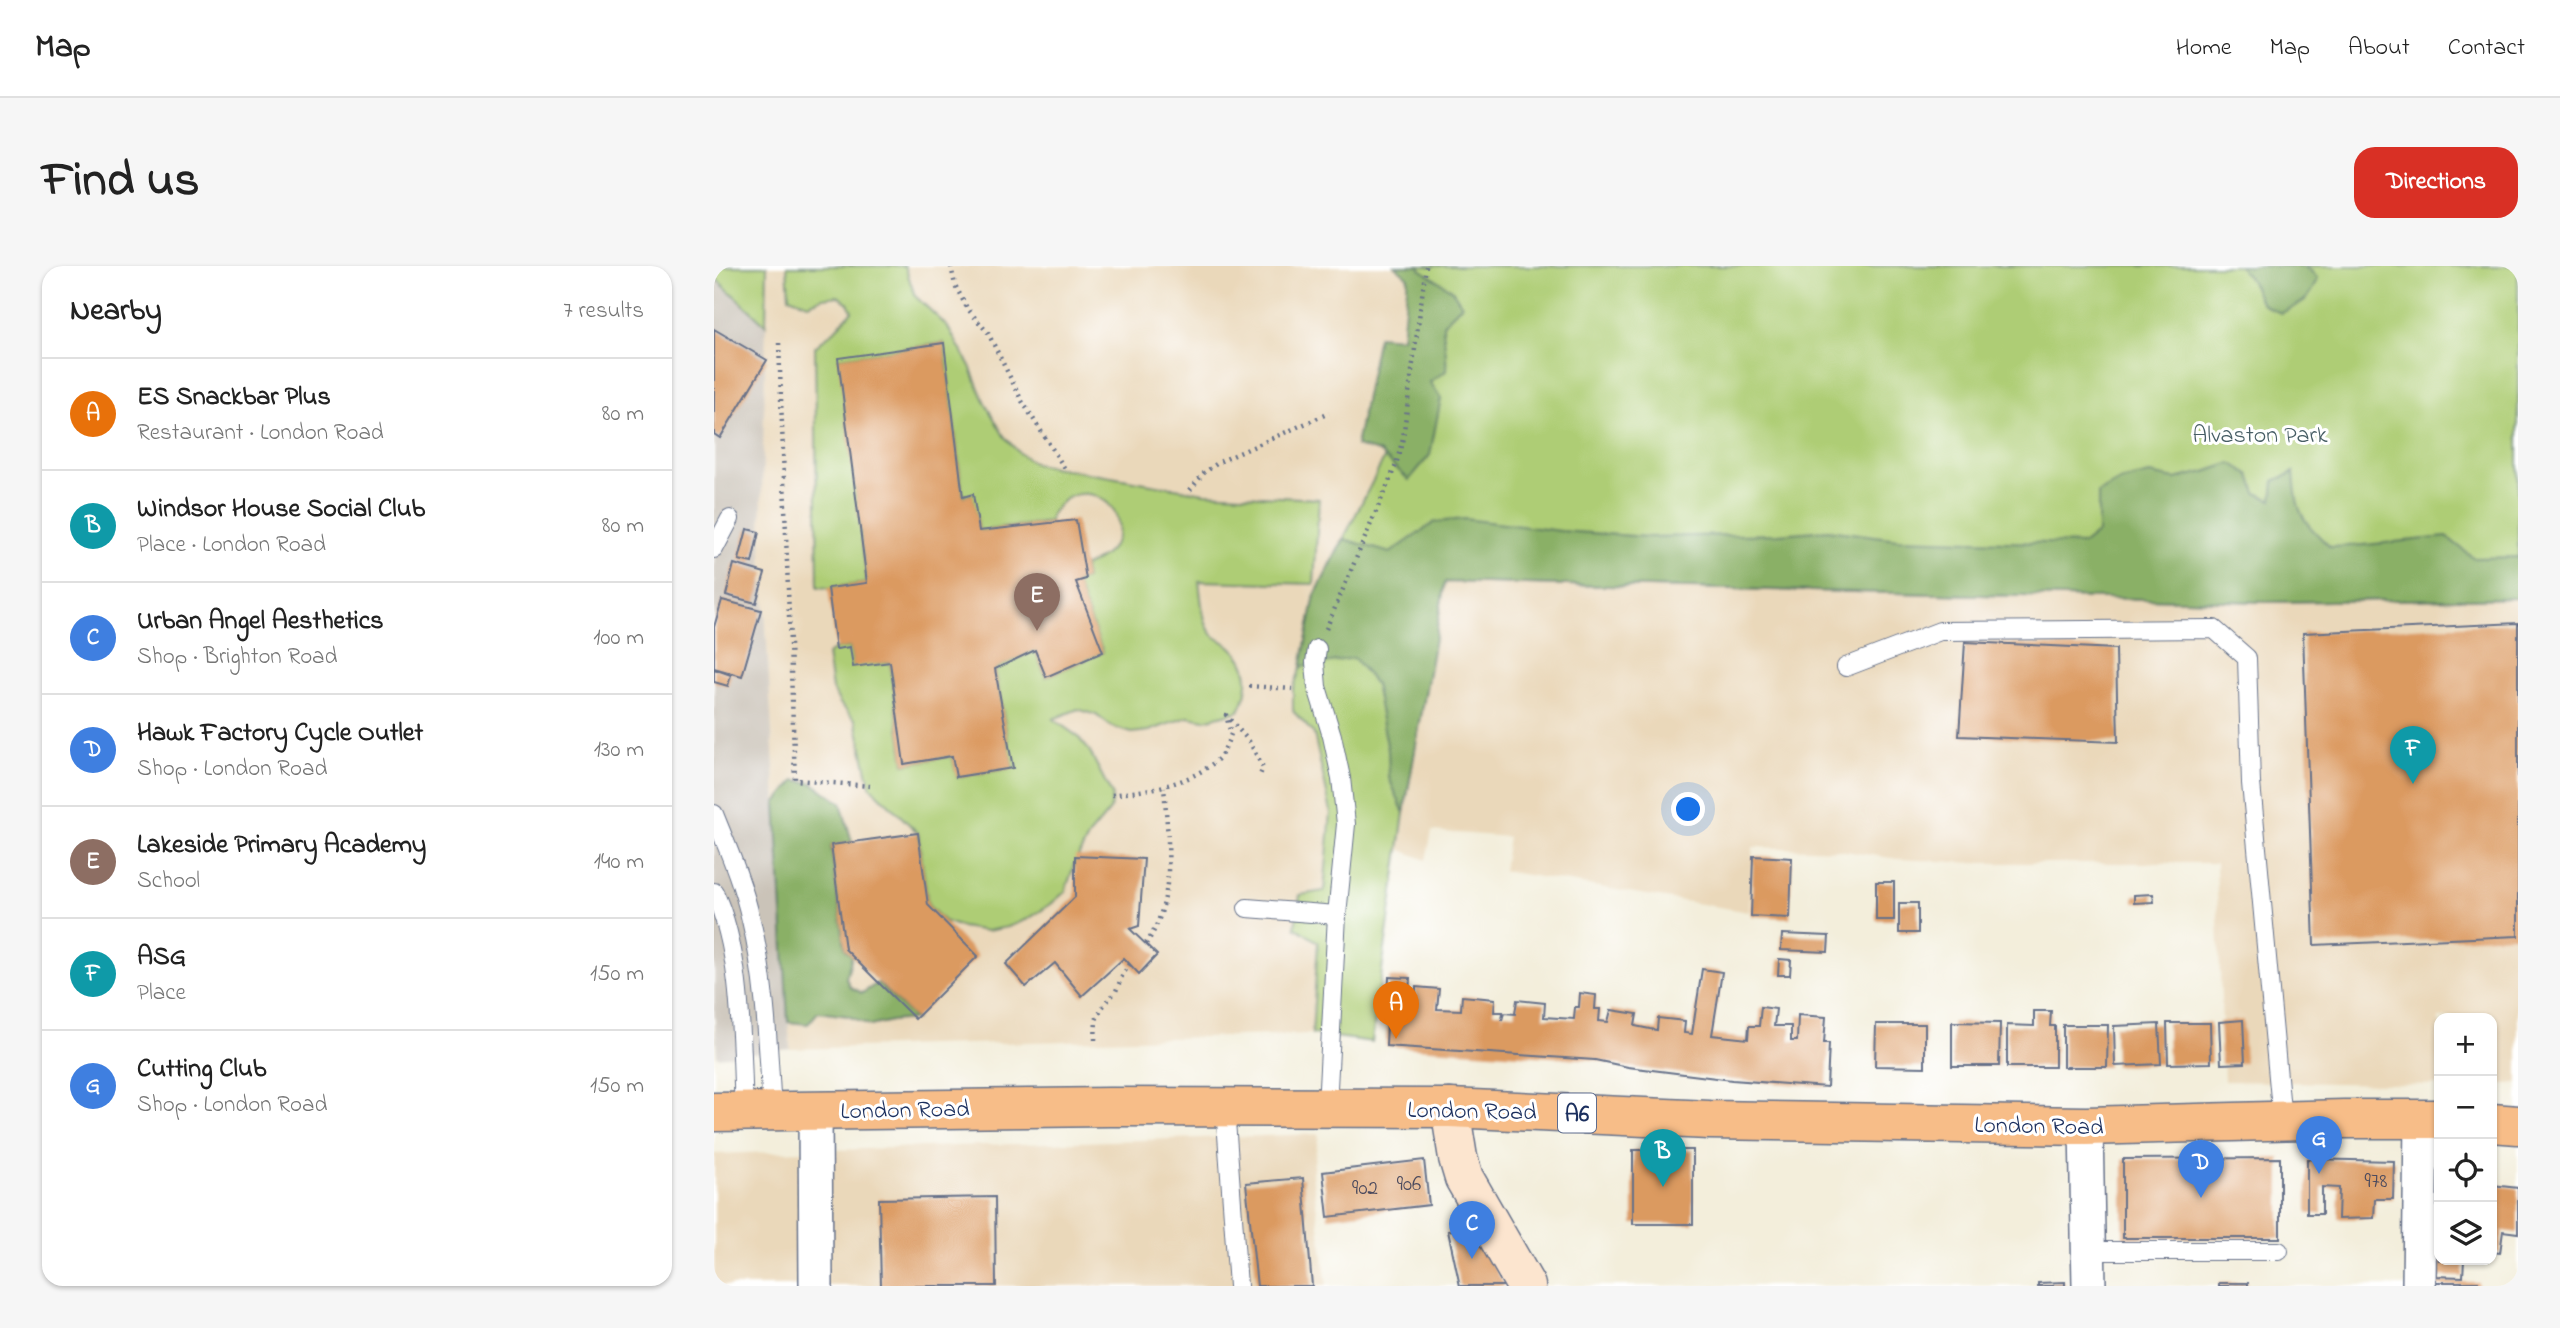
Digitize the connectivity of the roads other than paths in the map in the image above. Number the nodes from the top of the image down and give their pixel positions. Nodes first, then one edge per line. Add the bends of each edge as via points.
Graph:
1 (730, 519) dead end
2 (714, 549) edge
3 (1317, 649) road end
4 (1846, 667) dead end
5 (714, 814) edge
6 (714, 892) edge
7 (1247, 908) dead end
8 (1337, 915) junction
9 (1225, 1107) junction
10 (1327, 1107) junction
11 (1450, 1108) junction
12 (815, 1111) junction
13 (743, 1112) edge
14 (2430, 1118) edge
15 (2283, 1121) junction
16 (2497, 1123) edge
17 (2518, 1125) edge
18 (2086, 1126) junction
19 (2088, 1251) junction
20 (2279, 1251) dead end
21 (816, 1286) edge
22 (1238, 1286) edge
23 (1526, 1286) edge
24 (2089, 1286) edge
25 (2419, 1286) edge

1 - 2 lane
3 - 8 lane via 1317,687 1332,736 1345,811
4 - 15 lane via 1940,631 2214,629 2247,658 2251,783
5 - 13 lane via 737,871 758,948 763,986
6 - 13 lane via 733,961
7 - 8 lane
8 - 10 lane
9 - 10 main road, London Road / A6
9 - 12 main road, London Road / A6
9 - 22 lane
10 - 11 main road, London Road / A6
11 - 18 main road, London Road / A6 via 1709,1121
11 - 23 street via 1464,1178
12 - 13 main road, London Road / A6
12 - 21 street
14 - 15 main road, London Road / A6
14 - 25 street
15 - 18 main road, London Road / A6
16 - 17 main road
18 - 19 street
19 - 20 lane
19 - 24 street

